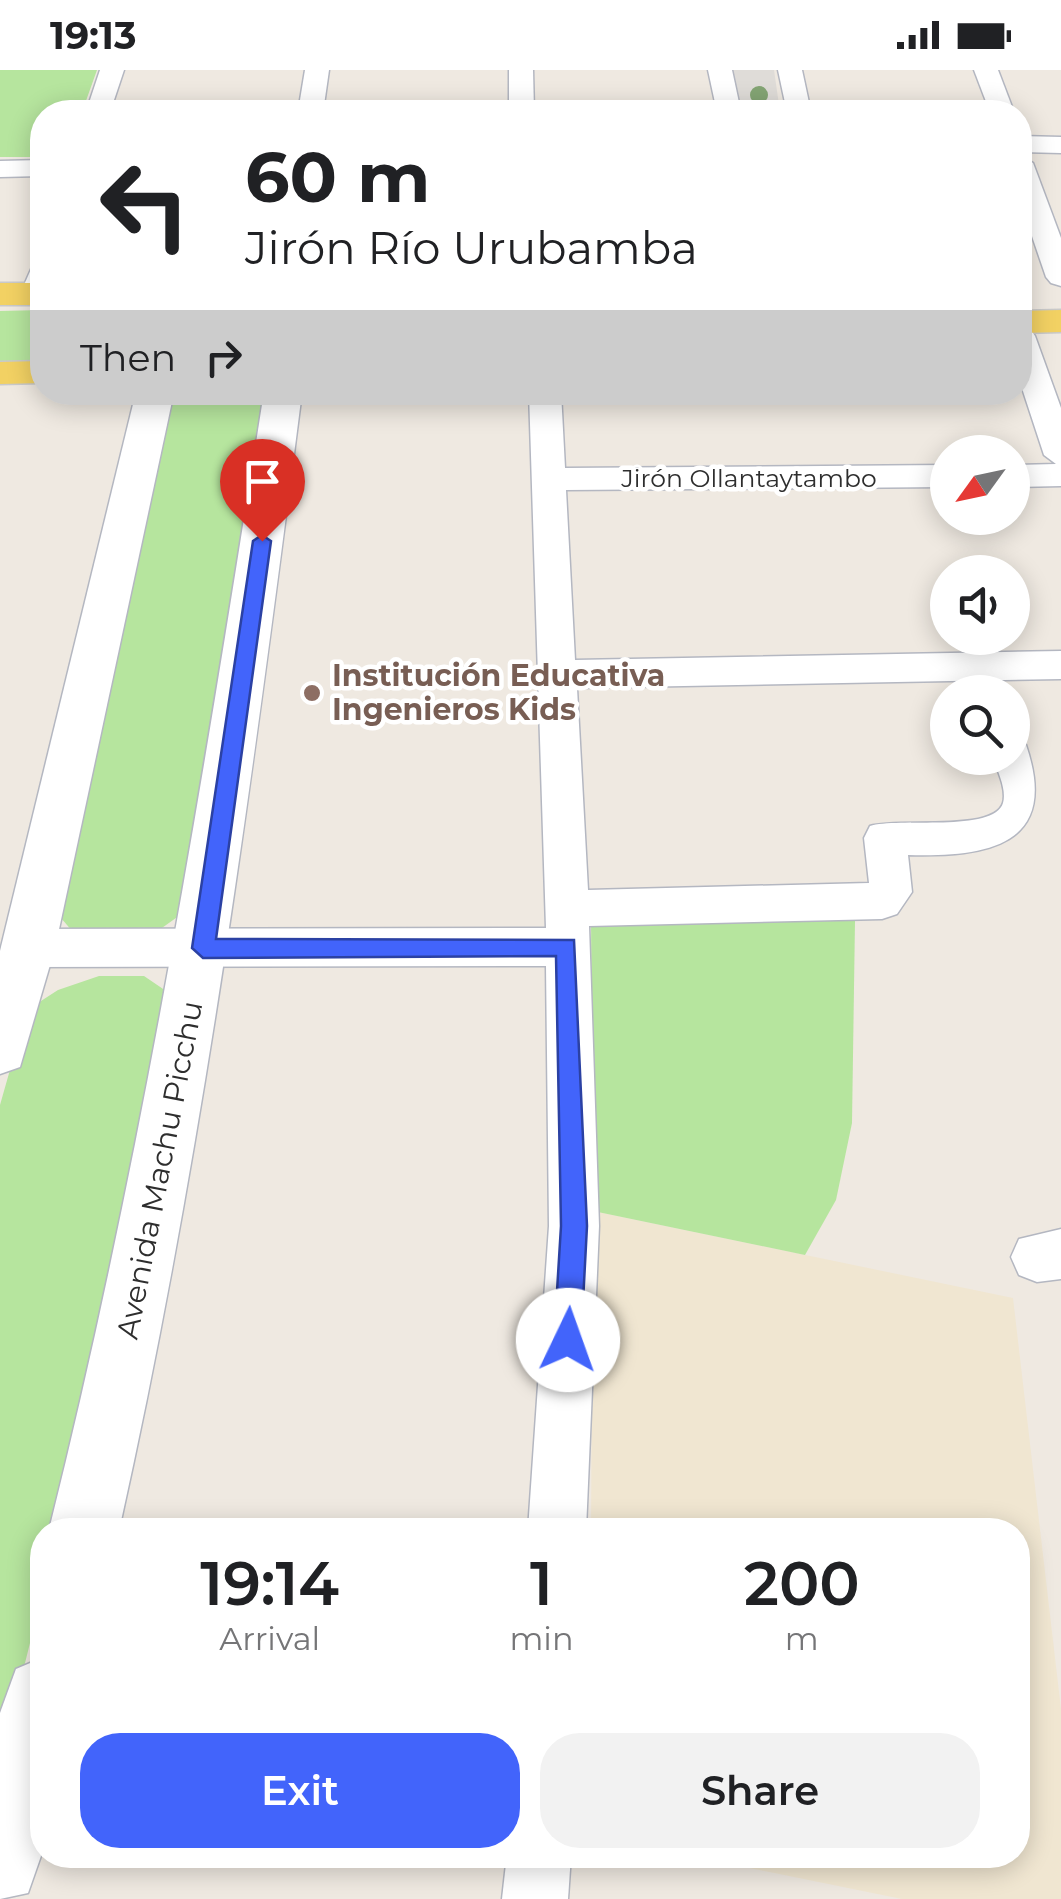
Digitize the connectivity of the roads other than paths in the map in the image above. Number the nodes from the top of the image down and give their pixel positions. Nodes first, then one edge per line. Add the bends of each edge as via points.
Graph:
1 (112, 70) edge
2 (317, 70) edge
3 (520, 70) edge
4 (720, 70) edge
5 (790, 70) edge
6 (986, 70) edge
7 (102, 100) edge
8 (313, 100) edge
9 (521, 100) edge
10 (726, 100) edge
11 (796, 100) edge
12 (997, 100) edge
13 (1032, 144) edge
14 (1061, 145) edge
15 (30, 168) edge
16 (0, 169) edge
17 (1032, 208) edge
18 (1052, 284) edge
19 (1061, 321) edge
20 (1032, 322) edge
21 (1032, 371) edge
22 (0, 372) edge
23 (30, 372) edge
24 (152, 405) edge
25 (281, 405) edge
26 (546, 405) edge
27 (1061, 455) edge
28 (1061, 475) edge
29 (930, 476) edge
30 (1030, 476) edge
31 (550, 480) junction
32 (1061, 665) edge
33 (558, 674) junction
34 (1012, 675) edge
35 (930, 678) edge
36 (1017, 775) edge
37 (567, 928) junction
38 (28, 948) junction
39 (203, 948) junction
40 (0, 1049) edge
41 (87, 1518) edge
42 (558, 1518) edge
43 (30, 1744) edge
44 (0, 1865) edge
45 (537, 1868) edge
46 (535, 1899) edge

1 - 7 street
2 - 8 street
3 - 9 street
4 - 10 street
5 - 11 street
6 - 12 street
13 - 14 street
15 - 16 street
17 - 18 street
19 - 20 main road
21 - 27 street
22 - 23 main road
24 - 38 street
25 - 39 street, Avenida Machu Picchu
26 - 31 street
28 - 30 street
29 - 31 street, Jirón Ollantaytambo
31 - 33 street
32 - 34 street
33 - 35 street
33 - 37 street
36 - 37 street via 1024,801 1002,832 885,838 891,892 882,901
37 - 39 street
37 - 42 street via 574,1226
38 - 39 street
38 - 40 street
39 - 41 street, Avenida Machu Picchu via 163,1175
43 - 44 street
45 - 46 street

